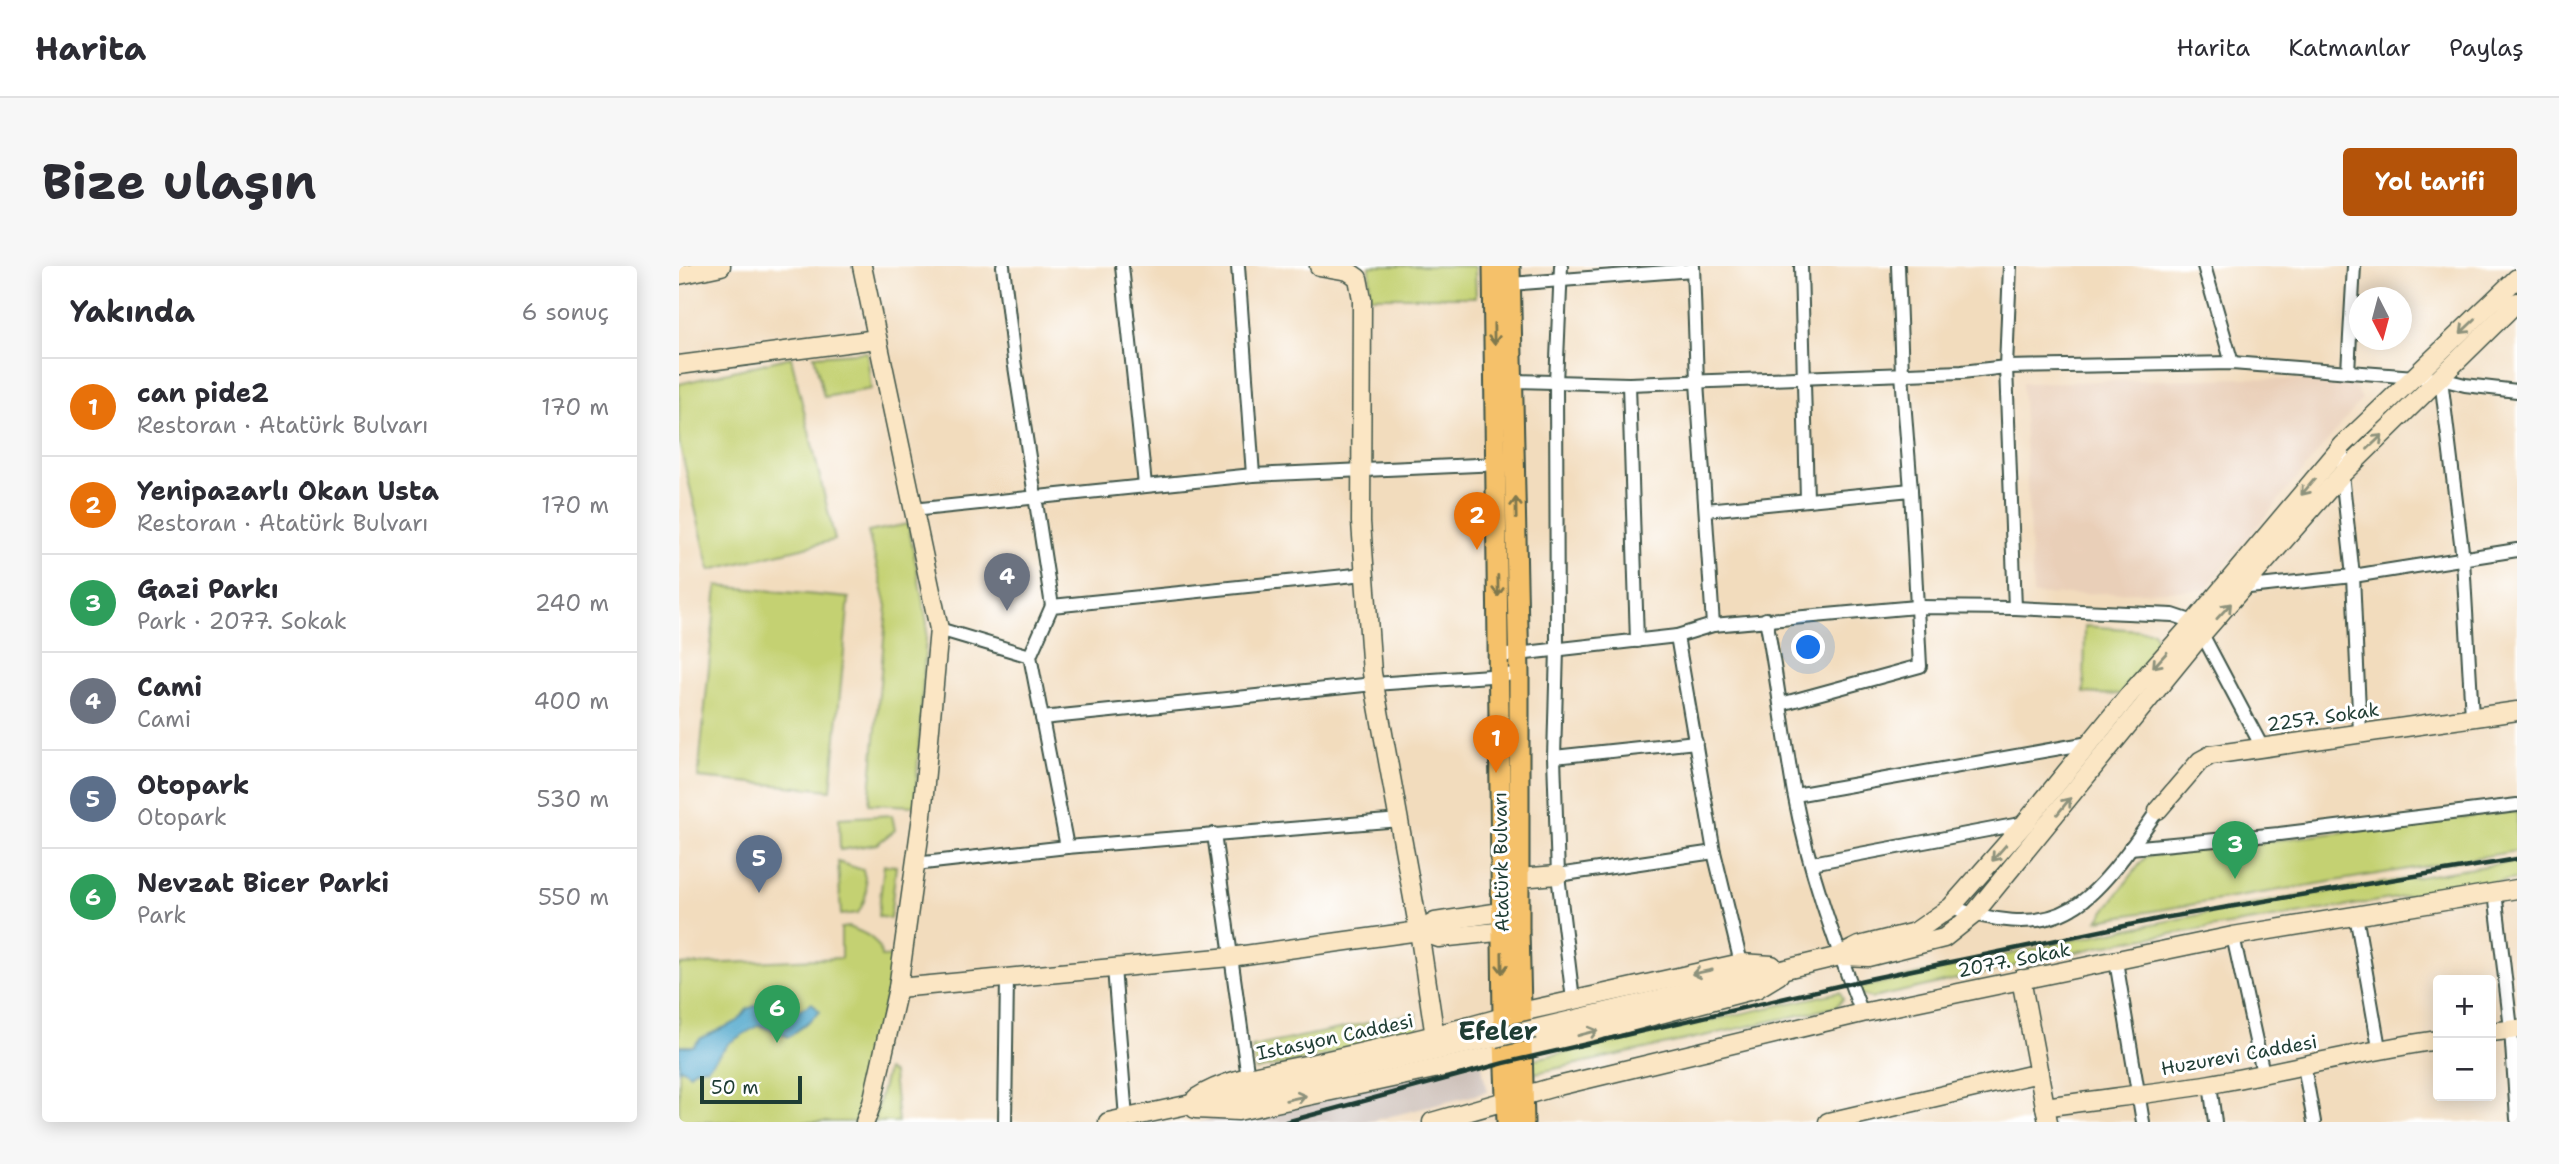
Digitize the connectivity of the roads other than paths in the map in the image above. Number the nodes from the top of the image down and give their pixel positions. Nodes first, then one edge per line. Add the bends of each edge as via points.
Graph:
1 (721, 266) edge
2 (862, 266) edge
3 (1003, 266) edge
4 (1122, 266) edge
5 (1238, 266) edge
6 (1319, 266) edge
7 (1493, 266) edge
8 (1561, 266) edge
9 (1801, 266) edge
10 (1898, 266) edge
11 (2010, 266) edge
12 (2204, 266) edge
13 (2354, 266) edge
14 (2504, 266) edge
15 (1693, 268) edge
16 (2517, 269) edge
17 (679, 275) edge
18 (1510, 275) edge
19 (2517, 278) edge
20 (1560, 280) junction
21 (2517, 302) edge
22 (877, 339) junction
23 (2232, 363) junction
24 (679, 365) edge
25 (2006, 368) junction
26 (2349, 371) junction
27 (1902, 374) junction
28 (1805, 377) junction
29 (2416, 377) junction
30 (2441, 379) junction
31 (1512, 381) junction
32 (1697, 382) junction
33 (1556, 383) junction
34 (1629, 384) junction
35 (2517, 391) edge
36 (2343, 445) junction
37 (1505, 464) junction
38 (1361, 469) junction
39 (2342, 474) junction
40 (1254, 475) junction
41 (1145, 485) junction
42 (1911, 490) junction
43 (1035, 497) junction
44 (1807, 499) junction
45 (912, 510) junction
46 (1706, 510) junction
47 (2517, 550) edge
48 (2463, 559) junction
49 (1365, 573) junction
50 (2353, 576) junction
51 (2225, 586) junction
52 (2245, 588) junction
53 (1052, 606) junction
54 (1916, 607) junction
55 (2015, 608) junction
56 (1766, 619) junction
57 (1713, 625) junction
58 (2198, 628) junction
59 (939, 629) junction
60 (1677, 636) junction
61 (1637, 641) junction
62 (1557, 649) junction
63 (1030, 656) junction
64 (1509, 665) junction
65 (1374, 684) junction
66 (1781, 704) junction
67 (2517, 712) edge
68 (2472, 717) junction
69 (1042, 718) junction
70 (2360, 733) junction
71 (1696, 742) junction
72 (2089, 743) junction
73 (2262, 747) junction
74 (1553, 757) junction
75 (1795, 795) junction
76 (2517, 805) edge
77 (2158, 810) joint
78 (1400, 820) junction
79 (2025, 823) junction
80 (1214, 834) junction
81 (1067, 847) junction
82 (2130, 848) junction
83 (1714, 852) junction
84 (1812, 863) junction
85 (915, 864) junction
86 (1558, 875) junction
87 (1518, 878) junction
88 (2517, 889) edge
89 (2495, 892) junction
90 (1951, 907) junction
91 (1510, 910) junction
92 (1973, 915) junction
93 (2356, 915) junction
94 (1419, 931) junction
95 (1511, 931) junction
96 (2233, 936) junction
97 (1840, 956) junction
98 (1230, 957) junction
99 (2116, 961) junction
100 (1741, 963) junction
101 (1793, 966) junction
102 (1114, 968) junction
103 (1007, 978) junction
104 (2021, 979) junction
105 (898, 988) junction
106 (1573, 1000) junction
107 (1863, 1013) junction
108 (1512, 1014) junction
109 (2514, 1029) edge
110 (2496, 1031) edge
111 (1435, 1037) junction
112 (2433, 1041) edge
113 (1507, 1047) junction
114 (2379, 1048) junction
115 (2304, 1066) junction
116 (2039, 1073) junction
117 (2263, 1073) junction
118 (1248, 1078) junction
119 (2210, 1084) junction
120 (2139, 1094) junction
121 (1515, 1099) junction
122 (872, 1103) junction
123 (1181, 1107) junction
124 (2047, 1114) edge
125 (1889, 1115) edge
126 (2517, 1119) edge
127 (1117, 1120) edge
128 (865, 1122) edge
129 (870, 1122) edge
130 (1005, 1122) edge
131 (1432, 1122) edge
132 (1507, 1122) edge
133 (1524, 1122) edge
134 (1828, 1122) edge
135 (2143, 1122) edge
136 (2215, 1122) edge
137 (2314, 1122) edge

1 - 17 street
2 - 22 street
3 - 43 street
4 - 41 street
5 - 40 street
6 - 38 street via 1348,271 1358,278 1362,299
7 -> 37 main road, Atatürk Bulvarı
8 - 20 street
9 - 28 street
10 - 27 street
11 - 25 street
12 - 23 street
13 - 26 street
14 - 16 street
15 - 20 street
15 - 32 street
18 - 20 street
18 - 31 main road, Atatürk Bulvarı
19 -> 29 street
20 - 33 street
21 - 30 street
22 - 24 street
22 - 45 street
23 - 25 street
23 - 26 street
25 - 27 street
25 - 55 street
26 - 29 street
27 - 28 street
27 - 42 street
28 - 32 street
28 - 44 street
29 - 30 street
29 - 36 street
30 - 35 street
39 -> 30 street
30 - 48 street
31 - 33 street
31 - 37 main road, Atatürk Bulvarı
32 - 34 street
32 - 46 street
33 - 34 street
33 - 62 street
34 - 61 street
36 - 39 street
36 -> 51 street
37 - 38 street
37 - 64 main road, Atatürk Bulvarı
38 - 40 street
38 - 49 street
39 - 50 street
39 - 52 street
40 - 41 street
41 - 43 street
42 - 44 street
42 - 54 street
43 - 45 street
43 - 53 street
44 - 46 street
45 - 59 street
46 - 57 street
47 - 48 street
48 - 50 street
48 - 68 street
49 - 53 street
49 - 65 street
50 - 52 street
50 - 70 street
51 - 52 street
51 - 58 street
58 -> 52 street
53 - 63 street
54 - 55 street
54 - 56 street
54 - 66 street via 1920,666
55 - 58 street via 2173,615
56 - 57 street
56 - 66 street
57 - 60 street
58 -> 72 street
58 - 73 street
92 -> 58 street
59 - 63 street
59 - 85 street
60 - 61 street
60 - 71 street
61 - 62 street
62 - 64 street
62 - 74 street
63 - 69 street
64 - 65 street
64 - 87 main road
64 - 91 main road, Atatürk Bulvarı
65 - 69 street
65 - 78 street
66 - 75 street
67 - 68 street, 2257. Sokak
68 - 70 street, 2257. Sokak
69 - 81 street
70 - 73 street, 2257. Sokak
71 - 74 street
71 - 83 street
72 - 75 street
72 - 79 street
73 - 77 street, 2257. Sokak via 2200,761
74 - 86 street
75 - 84 street
76 - 82 street
77 - 82 street
78 - 80 street
78 - 94 street
79 - 84 street
79 -> 90 street
80 - 81 street
80 - 98 street
81 - 85 street
82 - 92 street via 2071,909 2009,922
83 - 86 street
83 - 100 street
84 - 97 street
85 - 105 street
86 - 87 street
86 - 106 street
87 - 91 main road
88 - 89 street, 2077. Sokak
89 - 93 street, 2077. Sokak
89 - 109 street
90 - 92 street
90 - 97 street via 1915,932 1859,946
91 - 94 street via 1435,922
91 - 95 main road
92 - 97 street via 1944,937 1868,957
93 - 96 street, 2077. Sokak
93 - 114 street
94 - 95 street via 1439,938
94 - 98 street
94 - 111 street
95 - 108 main road
96 - 99 street, 2077. Sokak
96 - 117 street
97 - 101 street
97 - 107 street
98 - 102 street
98 - 118 street
99 - 104 street, 2077. Sokak
99 - 120 street
100 - 101 street, Istasyon Caddesi
100 -> 106 street, Istasyon Caddesi
101 - 113 street, bridge via 1534,1029
113 -> 101 street via 1756,989
102 - 103 street
102 - 127 street
103 - 105 street
103 - 130 street
104 - 107 street, 2077. Sokak
104 - 116 street
105 - 122 street
106 - 108 street, Istasyon Caddesi
107 - 121 street, 2077. Sokak
108 - 111 street, Istasyon Caddesi
108 - 113 main road
109 - 110 street
109 - 126 street
111 - 118 street, Istasyon Caddesi
112 - 114 street, Huzurevi Caddesi
113 - 121 main road
113 - 123 street
114 - 115 street, Huzurevi Caddesi
115 - 117 street, Huzurevi Caddesi
115 - 137 street
116 - 124 street
116 - 125 street
117 - 119 street, Huzurevi Caddesi
118 - 123 street, Istasyon Caddesi via 1211,1088
119 - 120 street, Huzurevi Caddesi
119 - 136 street
120 - 124 street, Huzurevi Caddesi
120 - 135 street
121 - 131 street, 2077. Sokak
121 - 132 main road
121 - 133 main road
122 - 128 street
122 - 129 street
123 - 127 street
125 - 134 street

